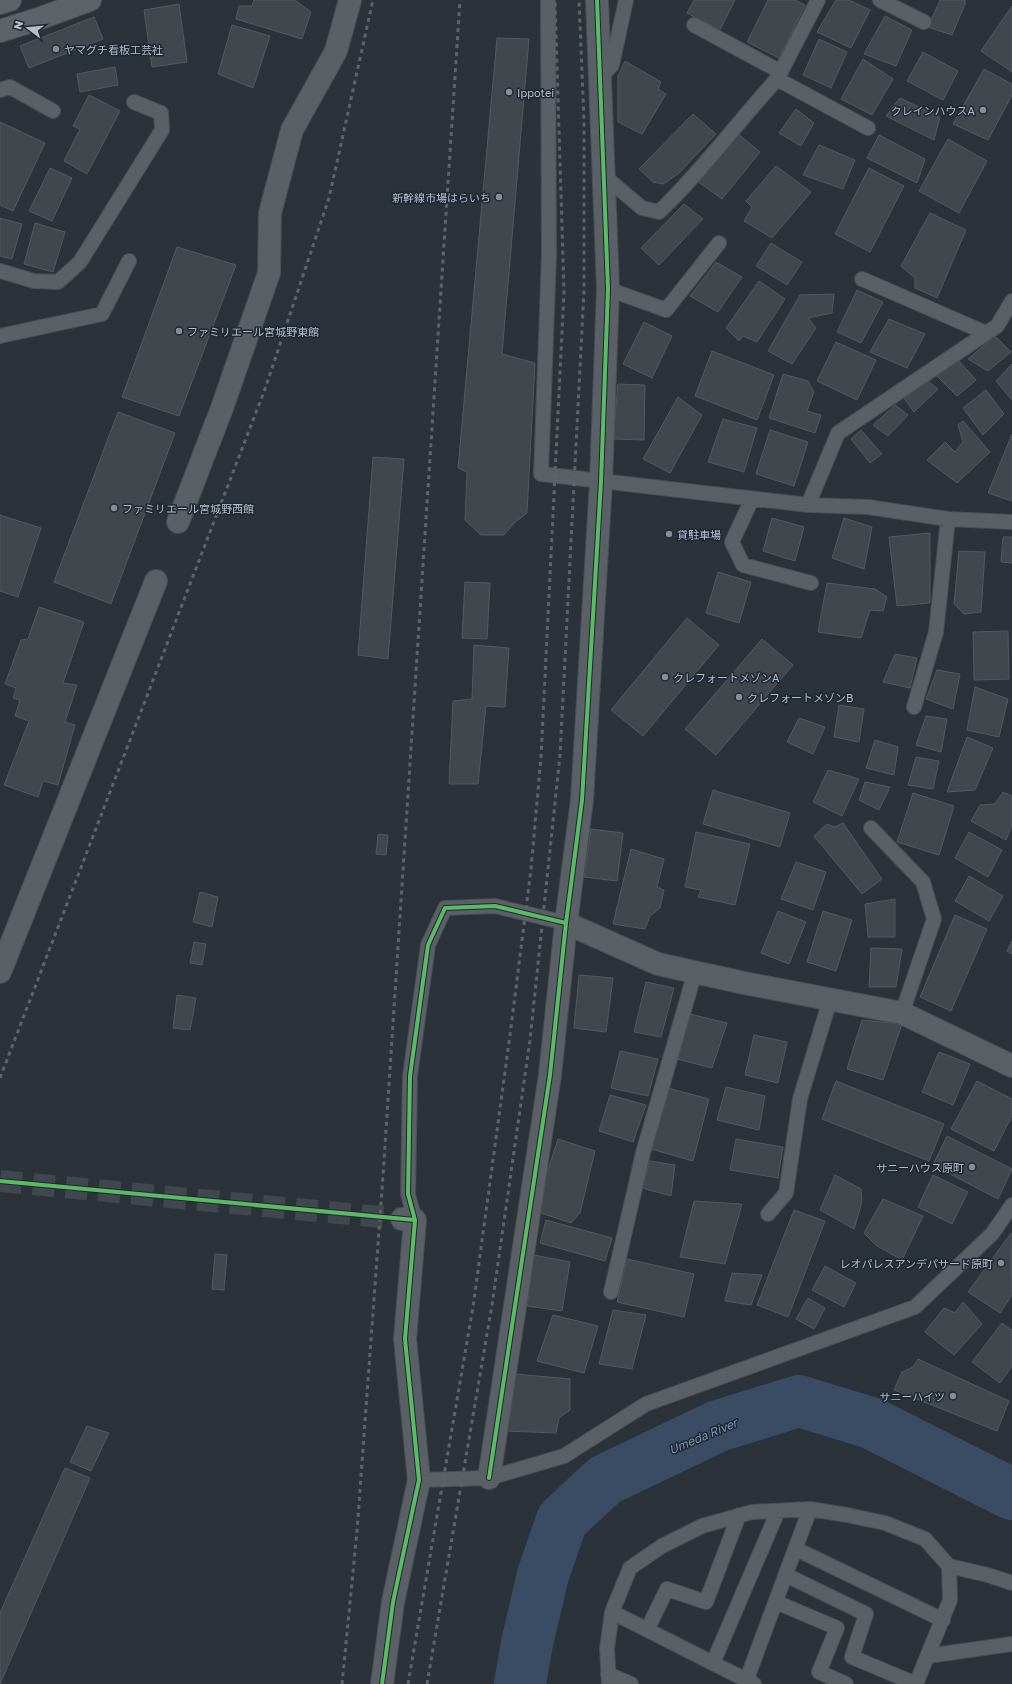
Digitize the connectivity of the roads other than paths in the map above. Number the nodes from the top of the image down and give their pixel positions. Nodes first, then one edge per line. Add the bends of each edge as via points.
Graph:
1 (10, 0) edge
2 (90, 0) edge
3 (350, 0) edge
4 (548, 0) edge
5 (597, 0) edge
6 (626, 0) edge
7 (818, 0) edge
8 (880, 0) edge
9 (0, 3) edge
10 (924, 22) dead end
11 (694, 25) dead end
12 (0, 31) edge
13 (779, 76) junction
14 (600, 78) junction
15 (0, 90) edge
16 (134, 102) dead end
17 (53, 111) dead end
18 (868, 128) dead end
19 (604, 176) junction
20 (718, 243) dead end
21 (130, 261) dead end
22 (0, 271) edge
23 (862, 279) dead end
24 (608, 289) junction
25 (1012, 301) edge
26 (986, 333) junction
27 (0, 336) edge
28 (601, 482) junction
29 (752, 499) junction
30 (808, 505) junction
31 (948, 519) junction
32 (178, 522) dead end
33 (1012, 522) edge
34 (156, 582) dead end
35 (811, 582) dead end
36 (914, 707) dead end
37 (871, 828) dead end
38 (566, 923) junction
39 (0, 972) edge
40 (695, 972) junction
41 (830, 1000) junction
42 (902, 1013) junction
43 (1012, 1066) edge
44 (1012, 1205) edge
45 (768, 1214) dead end
46 (409, 1219) joint
47 (611, 1292) dead end
48 (489, 1478) junction
49 (419, 1480) junction
50 (810, 1509) junction
51 (778, 1511) junction
52 (739, 1515) junction
53 (796, 1549) junction
54 (949, 1566) junction
55 (786, 1575) junction
56 (1012, 1583) edge
57 (776, 1602) junction
58 (612, 1612) junction
59 (943, 1620) junction
60 (647, 1630) junction
61 (1012, 1644) edge
62 (928, 1656) junction
63 (713, 1663) junction
64 (609, 1679) edge
65 (748, 1683) edge
66 (382, 1684) edge
67 (632, 1684) edge
68 (846, 1684) edge
69 (916, 1684) edge

1 - 9 main road
2 - 12 main road
3 - 32 street via 336,50 292,130 270,213 269,273 222,408
4 - 28 lane via 549,255 541,474
5 - 14 street
6 - 14 lane via 612,66
7 - 13 lane
8 - 10 lane
11 - 13 lane
13 - 18 lane
13 - 19 lane via 680,193 659,212 642,208
14 - 19 street
15 - 17 lane via 10,88
16 - 22 lane via 161,113 162,130 80,262 58,282 34,281
19 - 24 street
20 - 24 lane via 666,310
21 - 27 lane via 102,314
23 - 26 lane
24 - 28 street
25 - 26 lane via 997,326
26 - 30 lane via 838,433
28 - 29 lane
28 - 38 street via 582,800
29 - 30 lane
29 - 35 lane via 732,542 743,565
30 - 31 lane via 868,507
31 - 33 lane
31 - 36 lane via 936,632
34 - 39 street
37 - 42 lane via 923,882 934,919
38 - 40 street via 658,964
38 - 46 lane via 495,906 445,908 428,945 410,1076
38 - 48 street via 550,1075
40 - 41 street
40 - 47 lane via 643,1153
41 - 42 street
41 - 45 lane via 800,1099 786,1193
42 - 43 street
44 - 48 lane via 992,1234 915,1307 646,1404 564,1456
46 - 49 street via 405,1339
48 - 49 lane
49 - 66 street via 393,1602
50 - 51 lane
50 - 53 lane
50 - 54 lane via 886,1523 925,1539
51 - 52 lane
51 - 63 lane
52 - 58 lane via 702,1526 662,1546 630,1568
52 - 60 lane via 706,1602 667,1589
53 - 55 lane
53 - 59 lane
54 - 56 lane
54 - 59 lane via 950,1600
55 - 57 lane
55 - 69 lane via 866,1614 852,1657
57 - 65 lane
57 - 68 lane via 836,1628 819,1672
58 - 60 lane
58 - 64 lane via 607,1649
59 - 62 lane
60 - 63 lane
61 - 62 lane
62 - 69 lane
63 - 65 lane
64 - 67 lane

